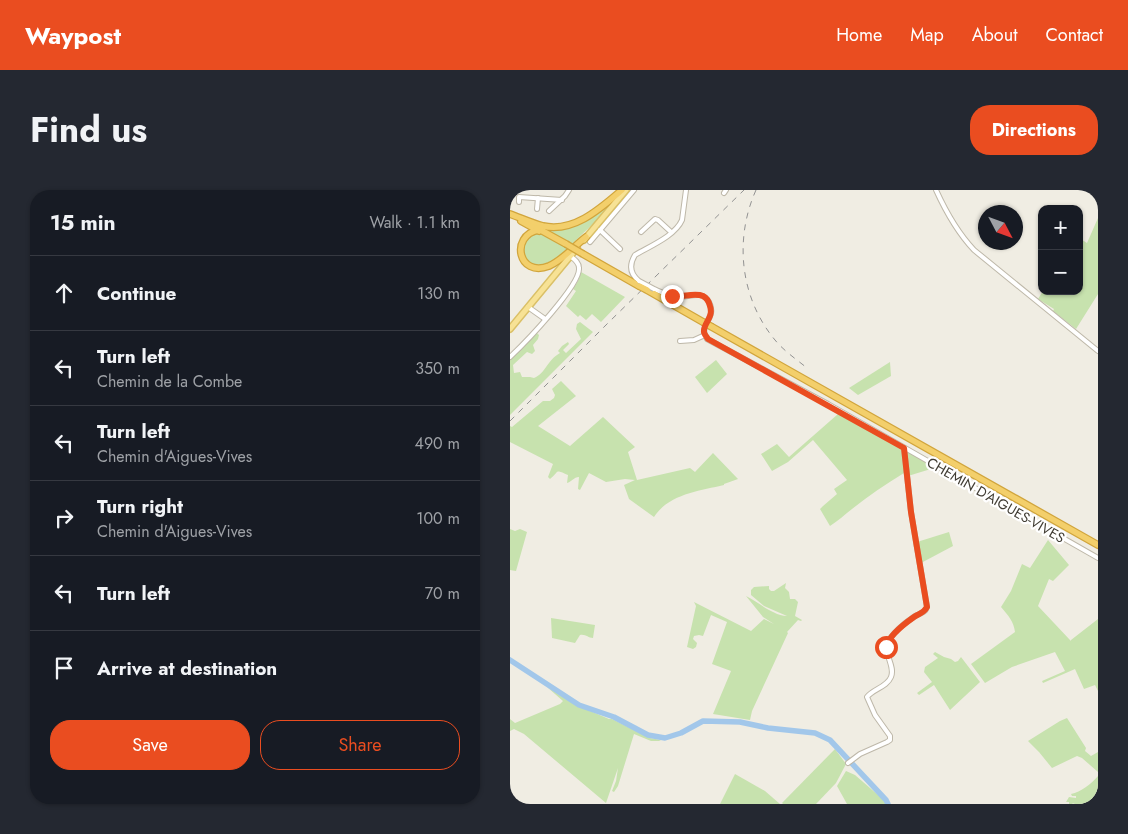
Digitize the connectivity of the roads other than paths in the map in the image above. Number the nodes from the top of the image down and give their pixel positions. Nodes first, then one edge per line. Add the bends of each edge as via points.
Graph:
1 (569, 190) edge
2 (624, 190) edge
3 (634, 190) edge
4 (686, 190) edge
5 (936, 190) edge
6 (538, 198) junction
7 (562, 200) junction
8 (519, 202) dead end
9 (537, 209) dead end
10 (549, 211) dead end
11 (512, 216) edge
12 (600, 230) junction
13 (541, 231) junction
14 (641, 232) dead end
15 (671, 232) junction
16 (588, 240) junction
17 (620, 249) dead end
18 (570, 256) junction
19 (639, 283) junction
20 (528, 307) junction
21 (545, 319) junction
22 (510, 328) edge
23 (705, 335) junction
24 (680, 341) dead end
25 (1098, 351) edge
26 (510, 357) edge
27 (904, 448) junction
28 (1098, 545) edge
29 (1098, 558) edge
30 (848, 763) dead end

1 - 7 street
2 - 11 highway via 574,224 544,226
2 - 16 main road
3 - 12 street
4 - 15 street via 681,224
5 - 25 street via 952,223 974,250
6 - 7 street
6 - 8 street via 519,197
6 - 9 street
7 - 10 street
11 - 13 highway
12 - 16 street
12 - 17 street
13 - 16 highway via 525,236 518,250 526,264 536,268 554,264
13 - 19 highway, bridge
14 - 15 street via 655,219
15 - 19 street via 635,255 630,269
16 - 18 main road
18 - 20 main road
18 - 21 street via 578,263 576,280
19 - 23 street, bridge via 676,297 703,296 710,303 711,310 704,328
19 - 28 highway, bridge
20 - 21 street
20 - 22 main road
21 - 26 street
23 - 24 street
23 - 27 street, CHEMIN D'AIGUES-VIVES via 714,343
27 - 29 street, CHEMIN D'AIGUES-VIVES
27 - 30 street via 927,607 888,640 890,679 867,697 890,740

